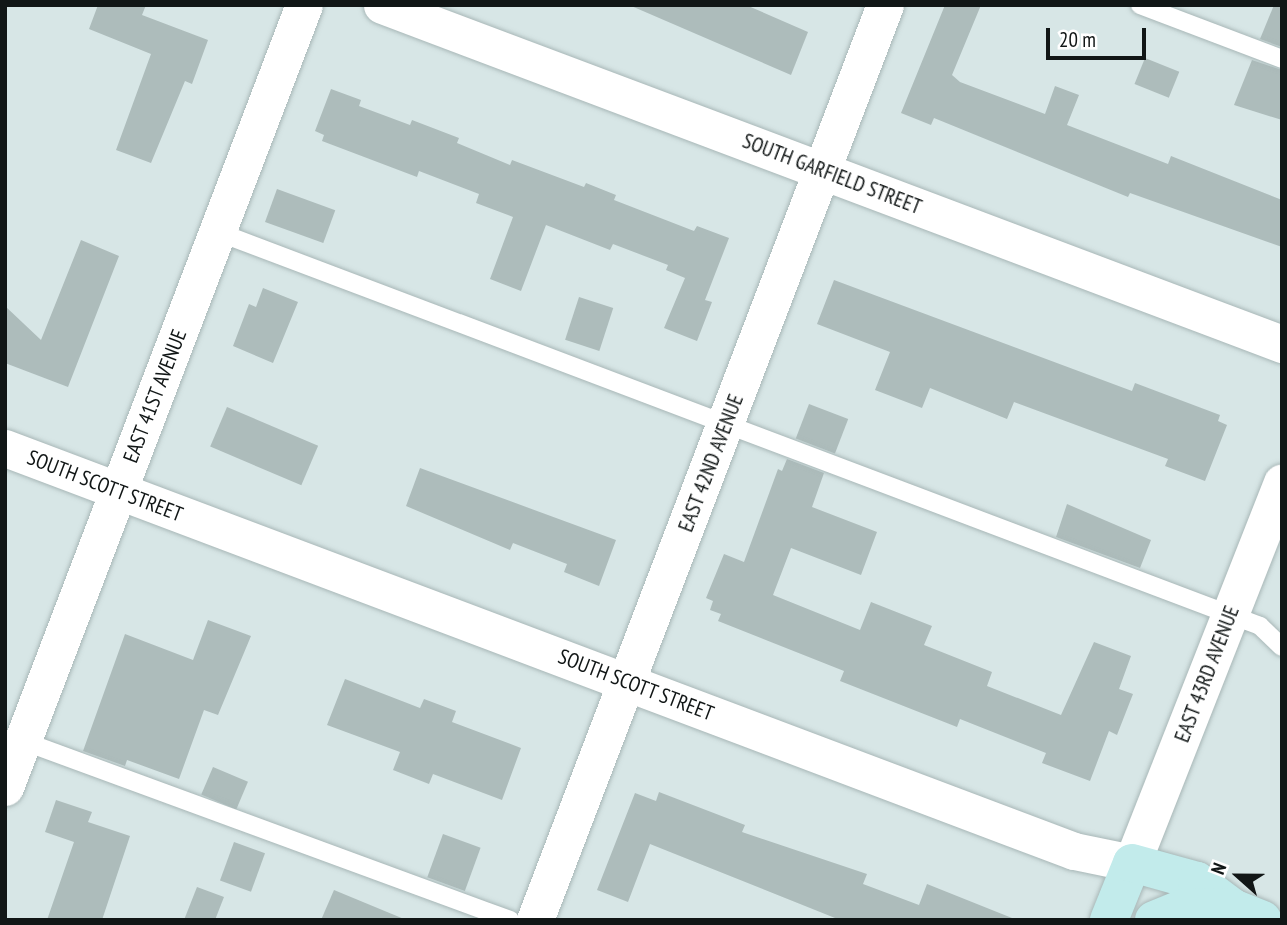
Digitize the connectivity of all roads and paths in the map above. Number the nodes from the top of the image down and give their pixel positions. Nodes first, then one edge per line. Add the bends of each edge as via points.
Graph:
1 (304, 5) edge
2 (382, 5) edge
3 (885, 5) edge
4 (1140, 5) edge
5 (1282, 59) edge
6 (822, 170) junction
7 (218, 232) junction
8 (1282, 344) edge
9 (726, 423) junction
10 (5, 448) edge
11 (1282, 483) edge
12 (119, 491) junction
13 (1230, 615) junction
14 (1282, 647) edge
15 (626, 681) junction
16 (23, 741) junction
17 (5, 787) edge
18 (1132, 863) junction
19 (1241, 916) edge
20 (510, 920) edge
21 (535, 920) edge
22 (1109, 920) edge
23 (1154, 920) edge

1 - 7 street, EAST 41ST AVENUE
2 - 6 street, SOUTH GARFIELD STREET
3 - 6 street, EAST 42ND AVENUE
4 - 5 lane
6 - 8 street, SOUTH GARFIELD STREET
6 - 9 street, EAST 42ND AVENUE
7 - 9 lane
7 - 12 street, EAST 41ST AVENUE
9 - 13 lane
9 - 15 street, EAST 42ND AVENUE
10 - 12 street, SOUTH SCOTT STREET
11 - 13 street, EAST 43RD AVENUE
12 - 15 street, SOUTH SCOTT STREET
12 - 16 street, EAST 41ST AVENUE
13 - 14 lane via 1260,626
13 - 18 street, EAST 43RD AVENUE
15 - 18 street, SOUTH SCOTT STREET via 1074,851
15 - 21 street, EAST 42ND AVENUE
16 - 17 street, EAST 41ST AVENUE
16 - 20 lane
18 - 19 main road, SOUTH SCOTT STREET via 1197,881
18 - 22 main road
19 - 23 main road via 1186,906

